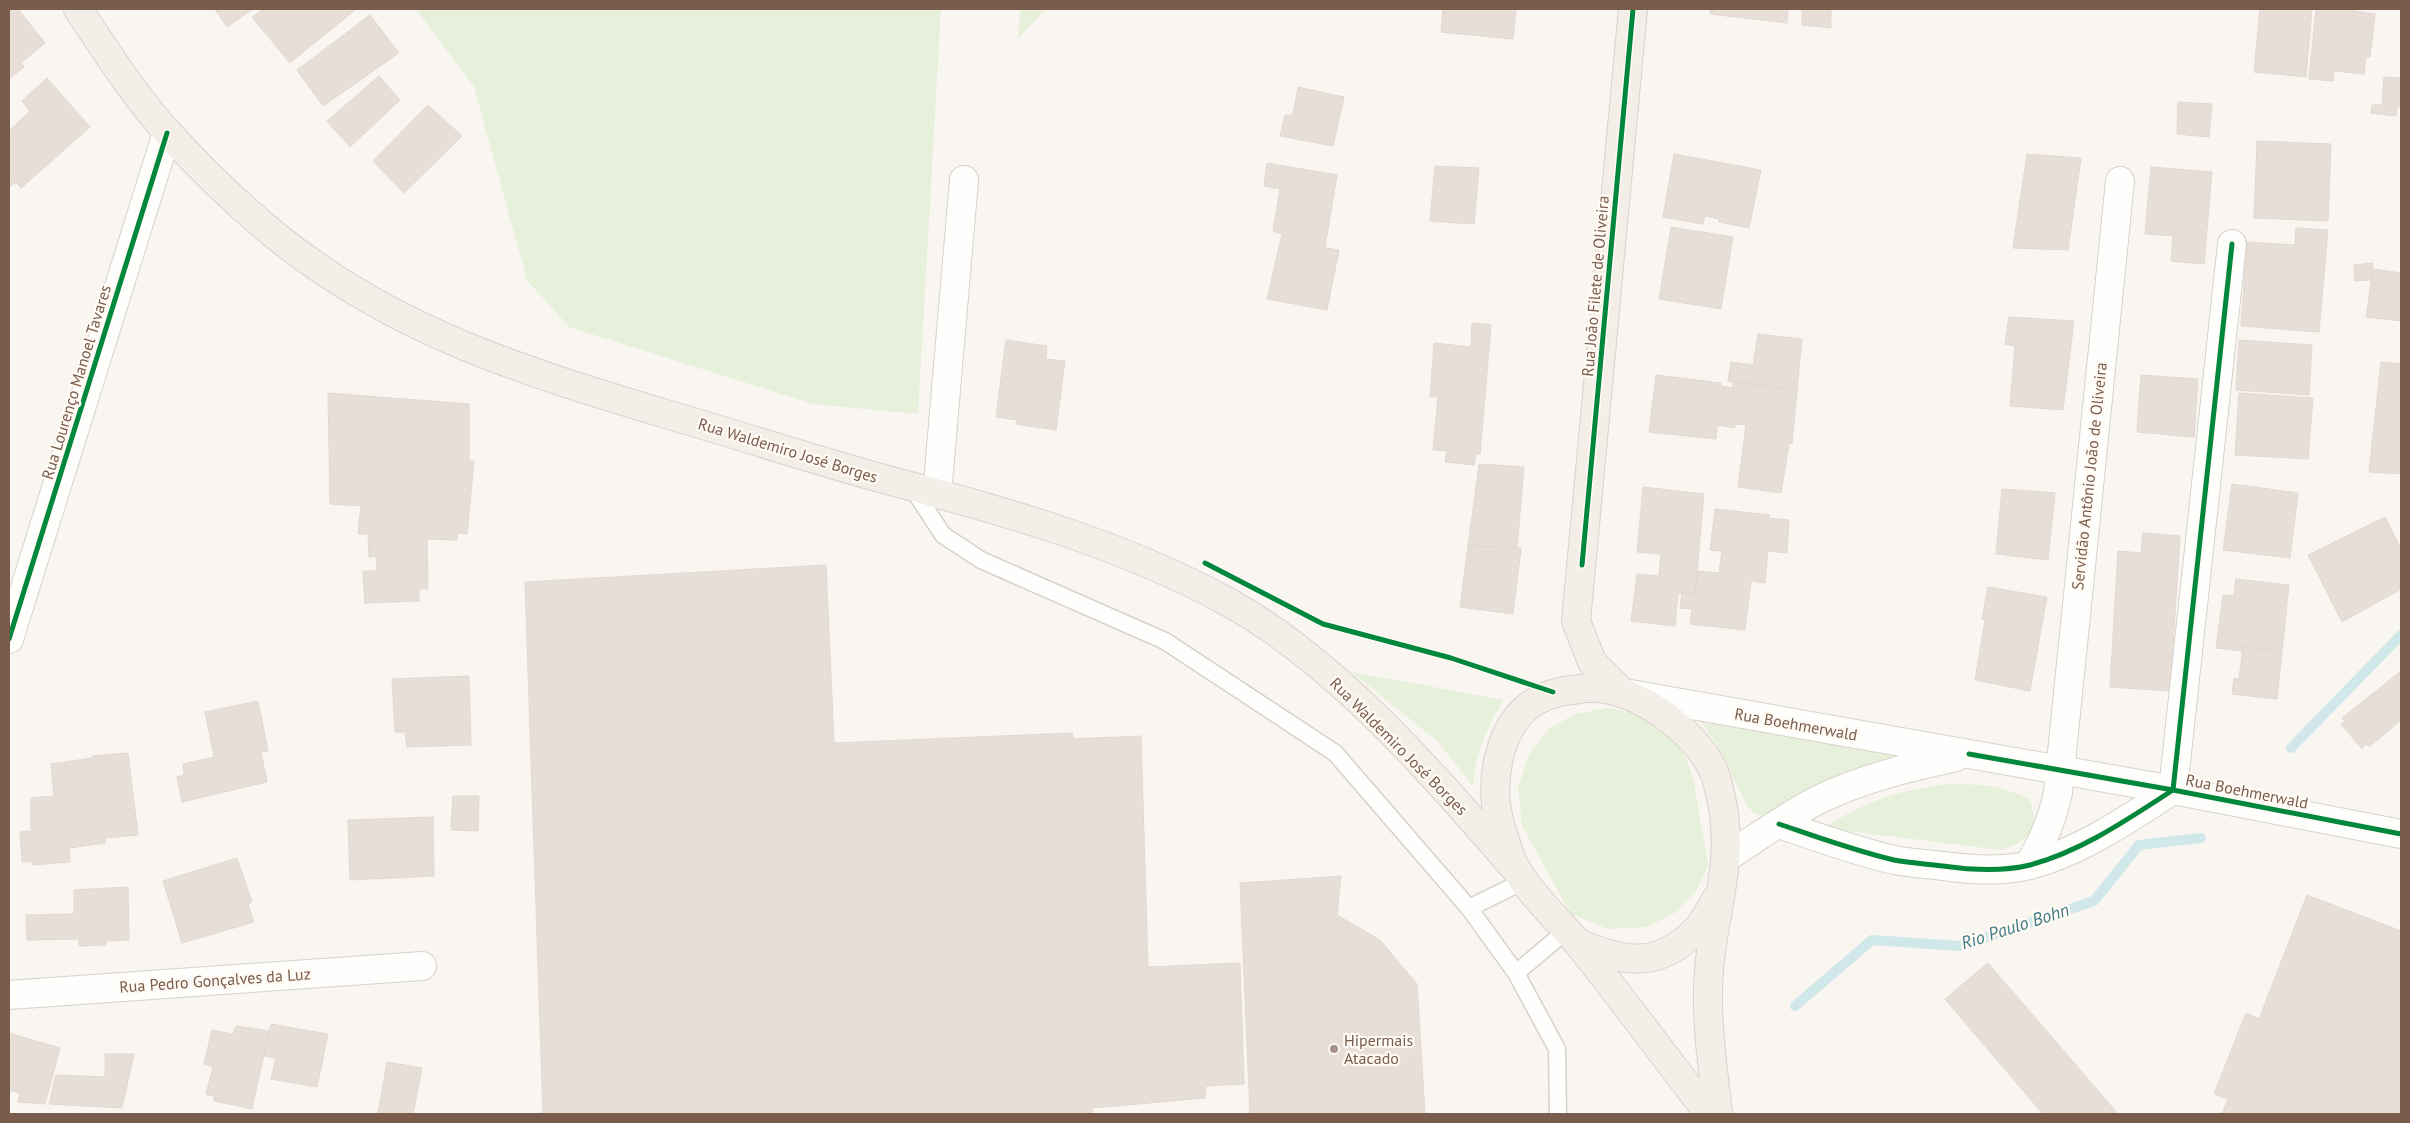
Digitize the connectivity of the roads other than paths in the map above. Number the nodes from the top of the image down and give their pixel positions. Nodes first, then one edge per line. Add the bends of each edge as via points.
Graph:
1 (78, 9) edge
2 (1633, 9) edge
3 (167, 133) junction
4 (964, 180) dead end
5 (2120, 181) dead end
6 (2232, 244) dead end
7 (911, 486) junction
8 (937, 494) junction
9 (9, 639) edge
10 (1623, 693) junction
11 (1969, 754) junction
12 (2059, 770) junction
13 (2173, 790) junction
14 (1779, 824) junction
15 (2401, 834) edge
16 (1727, 857) junction
17 (2029, 865) junction
18 (1521, 876) junction
19 (1722, 890) junction
20 (1469, 908) junction
21 (1572, 937) junction
22 (422, 966) dead end
23 (1516, 973) junction
24 (9, 995) edge
25 (1558, 1114) edge
26 (1709, 1114) edge
27 (1718, 1114) edge

1 - 3 main road, Rua Waldemiro José Borges
2 - 10 main road, Rua João Filete de Oliveira via 1576,621 1592,662
3 - 7 main road, Rua Waldemiro José Borges via 276,236 338,281 461,346 579,387
3 - 9 street, Rua Lourenço Manoel Tavares
4 - 8 street
5 - 12 street, Servidão Antônio João de Oliveira
6 - 13 street
7 - 8 main road, Rua Waldemiro José Borges
7 - 20 lane via 943,535 981,560 1165,641 1335,753
8 - 18 main road, Rua Waldemiro José Borges via 1034,522 1121,553 1183,579 1276,632 1335,680 1392,734 1439,782
10 - 11 street, Rua Boehmerwald
10 - 16 main road via 1672,719 1694,741 1714,773 1724,812
10 - 18 main road via 1597,687 1553,692 1524,709 1506,730 1496,765 1493,793 1501,827
11 - 12 street, Rua Boehmerwald
11 - 14 street, Rua Boehmerwald via 1908,767 1859,783 1818,800
12 - 13 street, Rua Boehmerwald
12 - 17 street, Servidão Antônio João de Oliveira via 2053,816
13 - 15 street, Rua Boehmerwald
13 - 17 street via 2113,828
14 - 16 street, Rua Boehmerwald
14 - 17 street via 1895,860 1964,869
16 - 19 main road
18 - 20 lane
18 - 21 main road, Rua Waldemiro José Borges
19 - 21 main road via 1698,928 1669,952 1639,960 1609,956
19 - 27 main road via 1711,947 1708,992
20 - 23 lane
21 - 23 lane
21 - 26 main road
22 - 24 street, Rua Pedro Gonçalves da Luz
23 - 25 lane via 1558,1049

